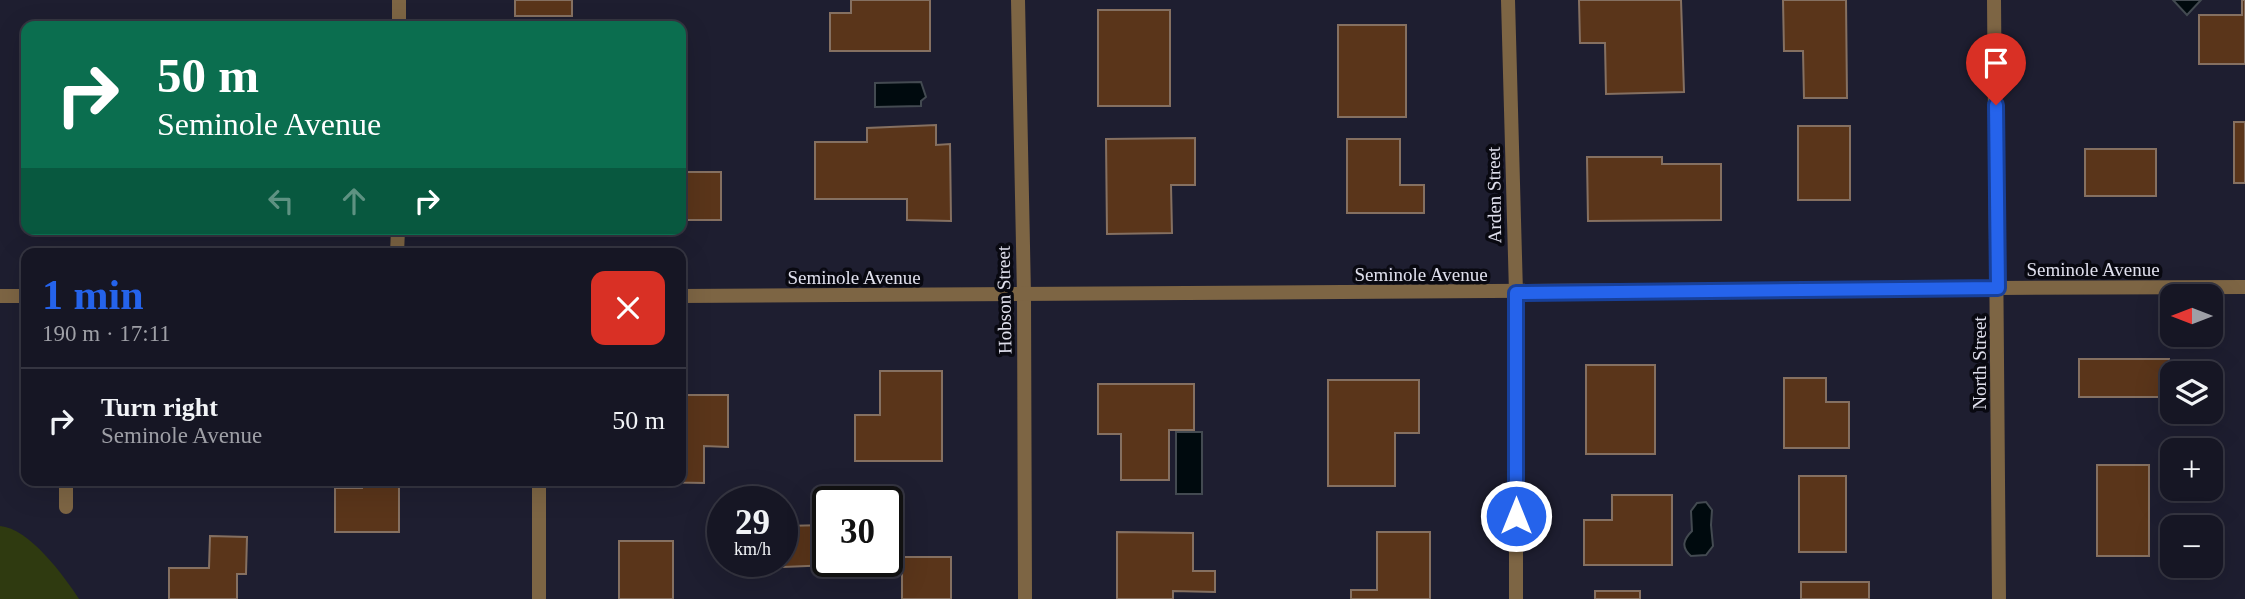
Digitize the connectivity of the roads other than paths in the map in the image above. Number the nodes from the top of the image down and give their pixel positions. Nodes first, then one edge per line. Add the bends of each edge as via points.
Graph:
1 (399, 0) edge
2 (1017, 0) edge
3 (1508, 0) edge
4 (1994, 0) edge
5 (399, 21) edge
6 (2245, 287) edge
7 (1998, 288) junction
8 (1516, 293) junction
9 (1024, 295) junction
10 (0, 296) edge
11 (21, 296) edge
12 (686, 296) edge
13 (66, 486) edge
14 (539, 486) edge
15 (66, 506) dead end
16 (539, 599) edge
17 (1025, 599) edge
18 (1517, 599) edge
19 (1999, 599) edge

1 - 5 street
2 - 9 street, Hobson Street
3 - 8 street, Arden Street
4 - 7 street, North Street
6 - 7 street, Seminole Avenue
7 - 8 street, Seminole Avenue
7 - 19 street, North Street
8 - 9 street, Seminole Avenue
8 - 18 street, Arden Street
9 - 12 street, Seminole Avenue
9 - 17 street, Hobson Street
10 - 11 street
13 - 15 street
14 - 16 street

